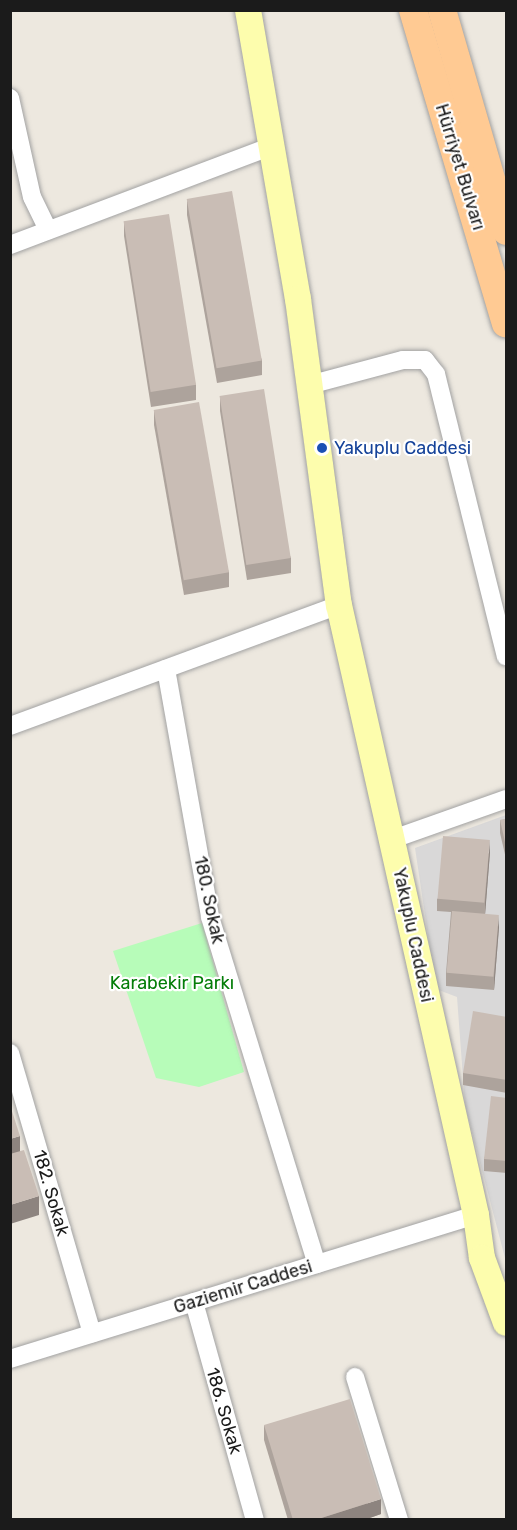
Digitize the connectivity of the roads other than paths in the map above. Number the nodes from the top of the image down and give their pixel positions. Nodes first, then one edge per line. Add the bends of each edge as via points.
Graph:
1 (248, 10) edge
2 (413, 10) edge
3 (442, 10) edge
4 (10, 98) edge
5 (269, 147) junction
6 (48, 230) junction
7 (507, 231) edge
8 (10, 245) edge
9 (507, 323) edge
10 (309, 385) junction
11 (339, 604) junction
12 (507, 656) edge
13 (166, 669) junction
14 (10, 726) edge
15 (507, 799) edge
16 (393, 839) junction
17 (12, 1064) edge
18 (476, 1215) junction
19 (317, 1264) junction
20 (194, 1302) junction
21 (507, 1323) edge
22 (92, 1333) junction
23 (10, 1359) edge
24 (355, 1377) dead end
25 (255, 1520) edge
26 (399, 1520) edge

1 - 5 street, Yakuplu Caddesi
2 - 9 main road, Hürriyet Bulvarı
3 - 7 main road, Hürriyet Bulvarı
4 - 6 street via 32,197
5 - 6 street
5 - 10 street, Yakuplu Caddesi
6 - 8 street
10 - 11 street, Yakuplu Caddesi
10 - 12 street via 403,360 425,360 436,374
11 - 13 street
11 - 16 street, Yakuplu Caddesi
13 - 14 street
13 - 19 street, 180. Sokak via 210,917
15 - 16 street
16 - 18 street, Yakuplu Caddesi
17 - 22 street, 182. Sokak
18 - 19 street, Gaziemir Caddesi
18 - 21 street, Yakuplu Caddesi via 482,1258
19 - 20 street, Gaziemir Caddesi
20 - 22 street, Gaziemir Caddesi
20 - 25 street, 186. Sokak
22 - 23 street, Gaziemir Caddesi
24 - 26 street

